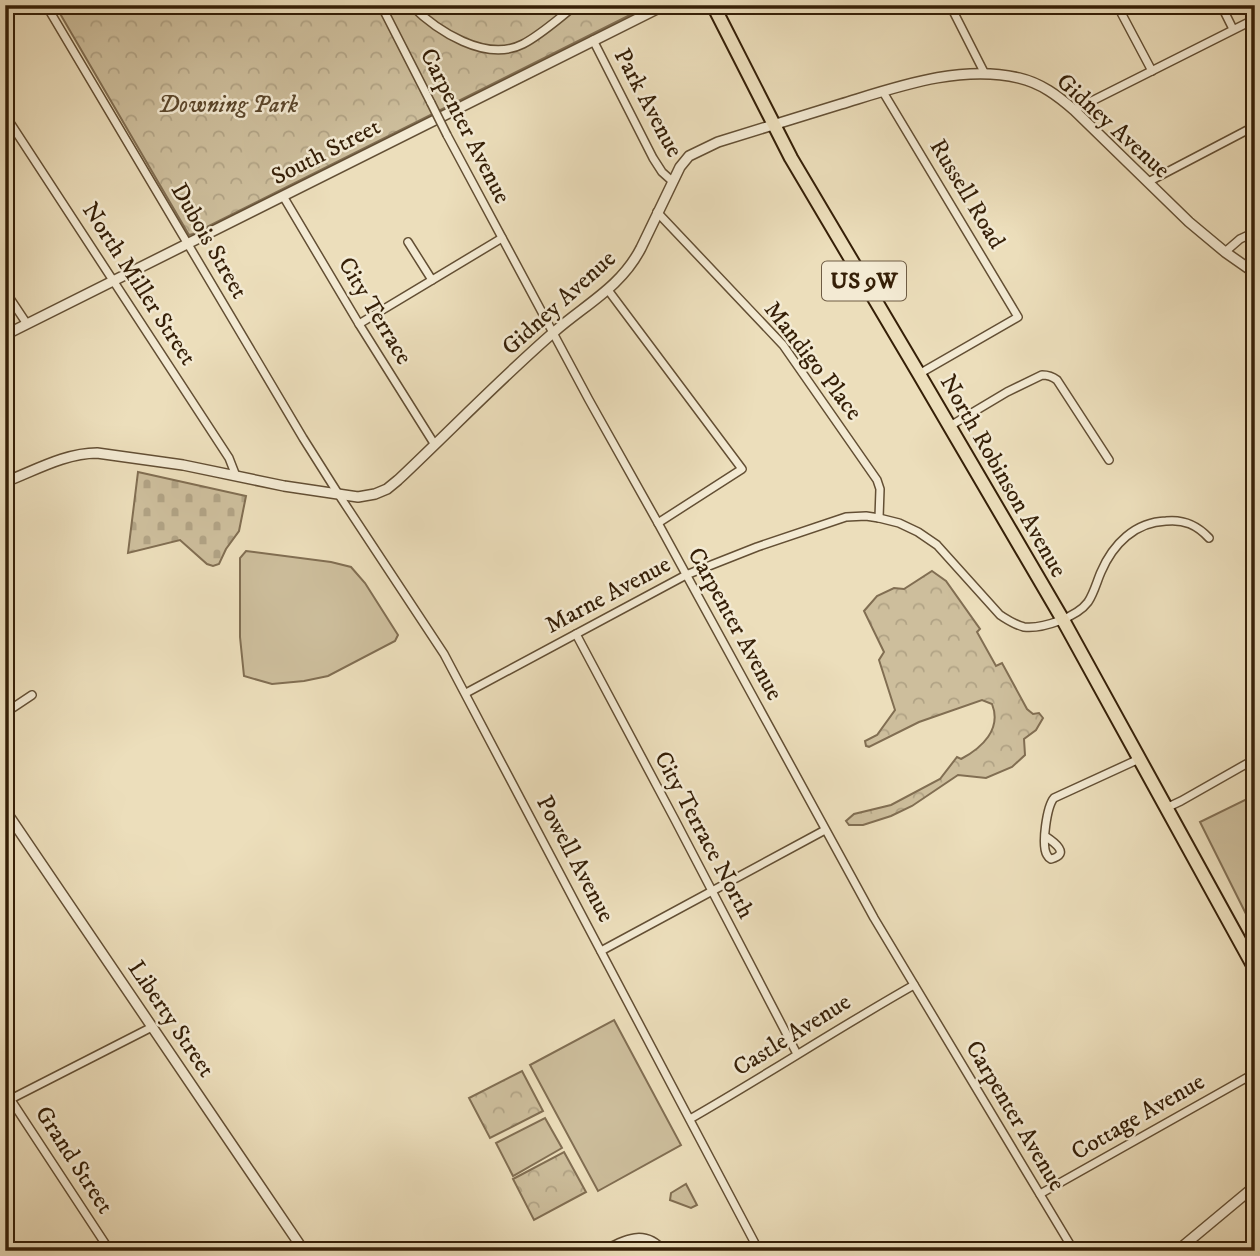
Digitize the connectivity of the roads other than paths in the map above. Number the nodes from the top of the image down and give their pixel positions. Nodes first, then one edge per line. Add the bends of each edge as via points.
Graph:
1 (46, 5) edge
2 (381, 5) edge
3 (411, 5) edge
4 (576, 5) edge
5 (664, 5) edge
6 (713, 5) edge
7 (950, 5) edge
8 (1117, 5) edge
9 (1221, 5) edge
10 (1255, 19) edge
11 (1233, 29) junction
12 (593, 40) junction
13 (1152, 71) junction
14 (985, 74) junction
15 (883, 92) junction
16 (1074, 110) junction
17 (5, 115) edge
18 (774, 125) junction
19 (1255, 126) edge
20 (672, 181) junction
21 (1148, 182) junction
22 (283, 196) junction
23 (657, 212) junction
24 (1255, 232) edge
25 (502, 238) junction
26 (408, 242) dead end
27 (187, 243) junction
28 (1225, 253) junction
29 (1255, 273) edge
30 (114, 280) junction
31 (432, 280) junction
32 (608, 290) junction
33 (5, 291) edge
34 (27, 324) junction
35 (359, 324) junction
36 (554, 332) junction
37 (5, 335) edge
38 (919, 374) junction
39 (950, 426) junction
40 (435, 445) junction
41 (1109, 460) dead end
42 (5, 469) edge
43 (236, 476) junction
44 (9, 481) edge
45 (339, 495) junction
46 (879, 518) junction
47 (658, 523) junction
48 (1209, 538) dead end
49 (687, 575) junction
50 (1063, 620) junction
51 (576, 634) junction
52 (466, 693) junction
53 (32, 695) dead end
54 (5, 713) edge
55 (1139, 759) junction
56 (1255, 759) edge
57 (1166, 808) junction
58 (5, 810) edge
59 (825, 830) junction
60 (1045, 836) dead end
61 (712, 891) junction
62 (601, 951) junction
63 (1255, 969) edge
64 (914, 985) junction
65 (152, 1027) junction
66 (797, 1054) junction
67 (1255, 1073) edge
68 (5, 1091) edge
69 (8, 1100) edge
70 (690, 1119) junction
71 (1255, 1186) edge
72 (1040, 1194) junction
73 (110, 1251) edge
74 (304, 1251) edge
75 (603, 1251) edge
76 (664, 1251) edge
77 (759, 1251) edge
78 (1074, 1251) edge
79 (1177, 1251) edge

1 - 27 street, Dubois Street
2 - 25 street, Carpenter Avenue, bridge
3 - 4 street via 441,29 478,47 509,50
5 - 12 street, South Street
6 - 18 highway, North Robinson Avenue / US 9W
7 - 14 street
8 - 13 street
9 - 11 street
10 - 11 street
11 - 13 street
12 - 20 street, Park Avenue via 653,158
12 - 22 street, South Street
13 - 16 street
14 - 15 street, Gidney Avenue via 943,77
14 - 16 street, Gidney Avenue via 1033,82
15 - 18 street, Gidney Avenue
15 - 38 street, Russell Road via 1018,317
16 - 21 street, Gidney Avenue
17 - 30 street, North Miller Street
18 - 20 street, Gidney Avenue via 701,149 689,156
18 - 38 highway, North Robinson Avenue / US 9W
19 - 21 street
20 - 23 street, Gidney Avenue
21 - 28 street, Gidney Avenue
22 - 27 street, South Street
22 - 35 street, City Terrace
23 - 32 street, Gidney Avenue via 635,260
23 - 46 street, Mandigo Place via 783,345 877,480
24 - 28 street
25 - 31 street
25 - 36 street, Carpenter Avenue
26 - 31 street
27 - 30 street, South Street
27 - 45 street, Dubois Street
28 - 29 street, Gidney Avenue
30 - 34 street, South Street
30 - 43 street, North Miller Street via 229,458
31 - 35 street
32 - 36 street, Gidney Avenue
32 - 47 street via 742,469
33 - 34 street
34 - 37 street, South Street
35 - 40 street, City Terrace
36 - 40 street, Gidney Avenue
36 - 47 street, Carpenter Avenue
38 - 39 highway, North Robinson Avenue / US 9W
39 - 41 street via 1042,375 1053,376
39 - 50 highway, North Robinson Avenue / US 9W
40 - 45 street, Gidney Avenue via 387,489 358,497
42 - 44 street
43 - 44 street, Gidney Avenue via 84,453
43 - 45 street, Gidney Avenue
45 - 52 street, Powell Avenue
46 - 49 street, Marne Avenue via 846,517
46 - 50 street, Marne Avenue via 899,523 937,545 1000,615 1012,622 1036,627
47 - 49 street, Carpenter Avenue
48 - 50 street via 1199,527 1168,520 1136,529 1111,553 1087,603
49 - 51 street, Marne Avenue
49 - 59 street, Carpenter Avenue
50 - 55 highway, North Robinson Avenue / US 9W
51 - 52 street, Marne Avenue
51 - 61 street, City Terrace North
52 - 62 street, Powell Avenue
53 - 54 street
55 - 57 highway, North Robinson Avenue / US 9W
55 - 60 street via 1054,798 1047,812
56 - 57 street
57 - 63 highway, North Robinson Avenue / US 9W
58 - 65 street, Liberty Street
59 - 61 street
59 - 64 street, Carpenter Avenue
61 - 62 street
61 - 66 street, City Terrace North
62 - 70 street, Powell Avenue
64 - 66 street, Castle Avenue
64 - 72 street, Carpenter Avenue
65 - 69 street
65 - 74 street, Liberty Street
66 - 70 street, Castle Avenue
67 - 72 street, Cottage Avenue
68 - 69 street, Grand Street
69 - 73 street, Grand Street
70 - 77 street, Powell Avenue
71 - 79 street
72 - 78 street, Carpenter Avenue
75 - 76 street via 637,1237 648,1238

